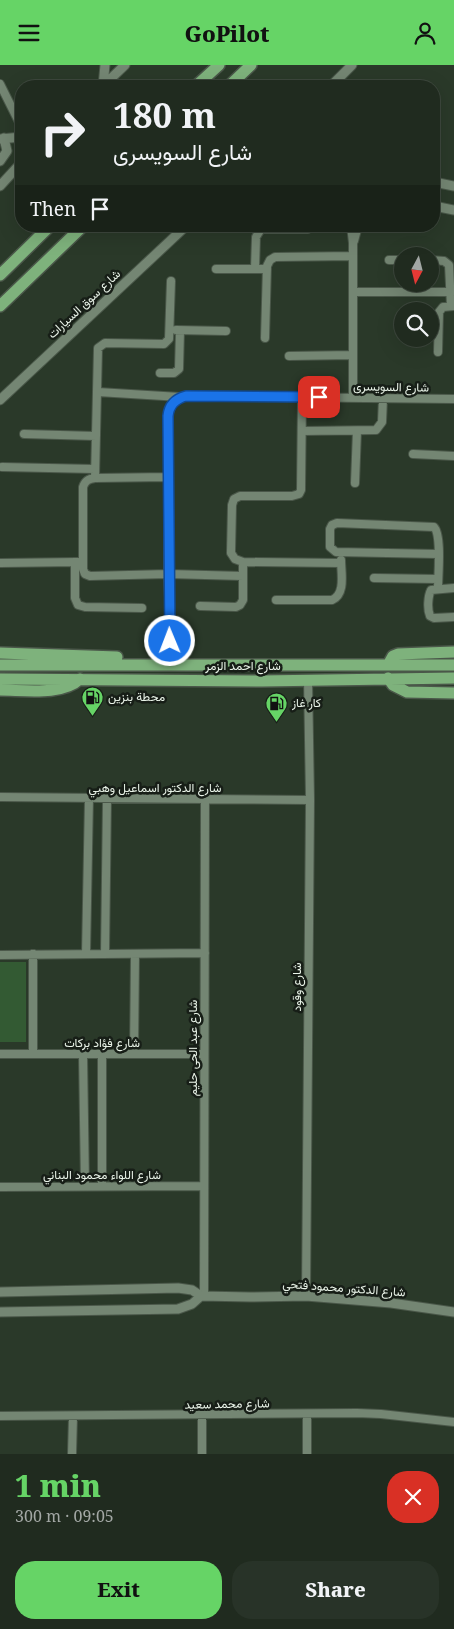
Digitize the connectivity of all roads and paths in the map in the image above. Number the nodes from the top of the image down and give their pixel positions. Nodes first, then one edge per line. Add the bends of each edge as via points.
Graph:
1 (105, 65) edge
2 (125, 65) edge
3 (219, 65) edge
4 (251, 65) edge
5 (352, 65) edge
6 (104, 80) edge
7 (109, 80) edge
8 (203, 80) edge
9 (235, 80) edge
10 (336, 80) edge
11 (0, 84) edge
12 (15, 114) edge
13 (1, 136) edge
14 (15, 137) edge
15 (0, 161) edge
16 (15, 163) edge
17 (15, 170) edge
18 (440, 183) edge
19 (0, 186) edge
20 (454, 186) edge
21 (440, 207) edge
22 (454, 210) edge
23 (44, 232) edge
24 (77, 232) edge
25 (180, 232) edge
26 (259, 232) edge
27 (352, 232) edge
28 (356, 232) edge
29 (353, 243) junction
30 (353, 256) junction
31 (388, 260) dead end
32 (394, 260) edge
33 (439, 261) edge
34 (216, 269) dead end
35 (255, 269) junction
36 (267, 269) junction
37 (0, 275) edge
38 (171, 281) dead end
39 (353, 292) junction
40 (451, 292) junction
41 (0, 306) edge
42 (452, 306) edge
43 (169, 330) junction
44 (180, 331) junction
45 (226, 331) dead end
46 (265, 338) dead end
47 (438, 352) dead end
48 (353, 355) junction
49 (289, 356) dead end
50 (160, 373) dead end
51 (98, 393) junction
52 (180, 397) junction
53 (302, 397) junction
54 (353, 398) junction
55 (382, 398) junction
56 (454, 399) edge
57 (0, 400) edge
58 (302, 431) junction
59 (357, 431) junction
60 (24, 434) dead end
61 (96, 436) junction
62 (413, 454) dead end
63 (454, 456) edge
64 (2, 467) dead end
65 (95, 469) junction
66 (168, 477) junction
67 (95, 478) junction
68 (355, 483) dead end
69 (341, 552) junction
70 (438, 554) junction
71 (79, 562) junction
72 (243, 562) junction
73 (0, 563) edge
74 (341, 563) junction
75 (168, 574) junction
76 (242, 576) junction
77 (374, 578) dead end
78 (438, 579) junction
79 (454, 588) edge
80 (438, 589) junction
81 (276, 600) dead end
82 (200, 606) dead end
83 (142, 608) dead end
84 (454, 617) edge
85 (454, 652) edge
86 (0, 653) edge
87 (152, 664) junction
88 (172, 664) junction
89 (0, 665) edge
90 (388, 665) junction
91 (454, 665) edge
92 (388, 678) junction
93 (454, 678) edge
94 (0, 679) edge
95 (80, 679) junction
96 (308, 679) junction
97 (0, 690) edge
98 (454, 693) edge
99 (0, 797) edge
100 (89, 799) junction
101 (107, 799) junction
102 (205, 799) junction
103 (310, 800) junction
104 (205, 953) junction
105 (33, 954) junction
106 (86, 954) junction
107 (105, 954) junction
108 (135, 954) junction
109 (0, 955) edge
110 (0, 1054) edge
111 (32, 1054) junction
112 (83, 1054) junction
113 (102, 1054) junction
114 (134, 1054) junction
115 (204, 1054) junction
116 (85, 1186) junction
117 (102, 1186) junction
118 (204, 1186) junction
119 (0, 1187) edge
120 (0, 1292) edge
121 (203, 1296) junction
122 (306, 1296) junction
123 (0, 1312) edge
124 (454, 1312) edge
125 (307, 1415) junction
126 (73, 1416) junction
127 (202, 1416) junction
128 (0, 1417) edge
129 (454, 1421) edge
130 (72, 1454) edge
131 (202, 1454) edge
132 (307, 1454) edge

1 - 6 street
2 - 7 street
3 - 8 main road
4 - 9 main road
5 - 10 street
11 - 12 street
13 - 14 street
13 - 15 street via 6,151
15 - 16 street
17 - 19 street
18 - 20 street
21 - 22 street
23 - 37 main road
24 - 41 main road
25 - 57 street, شارع سوق السيارات
26 - 35 street via 256,237
27 - 29 street
28 - 29 street
29 - 30 street
30 - 36 street via 275,257
30 - 39 street
31 - 32 street
33 - 40 street via 449,265
34 - 35 street
35 - 36 street
36 - 46 street
38 - 43 street
39 - 40 street
39 - 48 street
40 - 42 street
42 - 47 street via 439,311
43 - 44 street
43 - 51 street via 168,341 164,344 105,343 100,346
44 - 45 street
44 - 50 street via 179,369 174,373
48 - 49 street
48 - 54 street
51 - 52 street, شارع السويسرى
51 - 61 street
52 - 53 street, شارع السويسرى
52 - 66 street via 169,411
53 - 54 street, شارع السويسرى
53 - 58 street
54 - 55 street, شارع السويسرى
55 - 56 street, شارع السويسرى
55 - 59 street via 381,426 373,432
58 - 59 street
58 - 72 street via 299,493 292,496 240,495 233,502 231,553
59 - 68 street
60 - 61 street
61 - 65 street
62 - 63 street
64 - 65 street
65 - 67 street
66 - 67 street
66 - 75 street
67 - 71 street via 83,487
69 - 70 street
69 - 70 street via 330,547 330,529 335,524 432,526 438,533
69 - 74 street
70 - 78 street
71 - 73 street
71 - 75 street via 90,576
71 - 83 street via 75,598 78,605
72 - 74 street
72 - 76 street
74 - 81 street via 341,589 335,599
75 - 76 street
75 - 88 street
76 - 82 street via 243,600 238,606
77 - 78 street
78 - 80 street
79 - 80 street
80 - 84 street via 430,591 428,614
85 - 90 main road via 398,654
86 - 87 main road, شارع احمد الزمر via 141,658
87 - 88 main road, شارع احمد الزمر
87 - 89 main road
88 - 90 main road, شارع احمد الزمر
90 - 91 main road, شارع احمد الزمر
92 - 93 main road, شارع احمد الزمر
92 - 96 main road, شارع احمد الزمر
92 - 98 main road via 406,692
94 - 95 main road
95 - 96 main road, شارع احمد الزمر
95 - 97 main road, شارع احمد الزمر via 70,687 58,690
96 - 103 street, شارع وقود
99 - 100 street, شارع الدكتور اسماعيل وهبي
100 - 101 street, شارع الدكتور اسماعيل وهبي
100 - 106 street
101 - 102 street, شارع الدكتور اسماعيل وهبي
101 - 107 street
102 - 103 street, شارع الدكتور اسماعيل وهبي
102 - 104 street, شارع عبد الحى حليم
103 - 122 street, شارع وقود
104 - 108 street
104 - 115 street, شارع عبد الحى حليم
105 - 106 street
105 - 109 street
105 - 111 street
106 - 107 street
107 - 108 street
108 - 114 street
110 - 111 street, شارع فؤاد بركات
111 - 112 street, شارع فؤاد بركات
112 - 113 street, شارع فؤاد بركات
112 - 116 street
113 - 114 street, شارع فؤاد بركات
113 - 117 street
114 - 115 street, شارع فؤاد بركات
115 - 118 street, شارع عبد الحى حليم
116 - 117 street, شارع اللواء محمود البناني
116 - 119 street, شارع اللواء محمود البناني
117 - 118 street, شارع اللواء محمود البناني
118 - 121 street, شارع عبد الحى حليم
120 - 121 street, شارع الدكتور محمود فتحي via 178,1288 192,1289
121 - 122 street, شارع الدكتور محمود فتحي
121 - 123 street via 192,1305 178,1309
122 - 124 street, شارع الدكتور محمود فتحي
125 - 127 street, شارع محمد سعيد
125 - 129 street, شارع محمد سعيد via 381,1414
125 - 132 street
126 - 127 street, شارع محمد سعيد
126 - 128 street, شارع محمد سعيد
126 - 130 street
127 - 131 street

